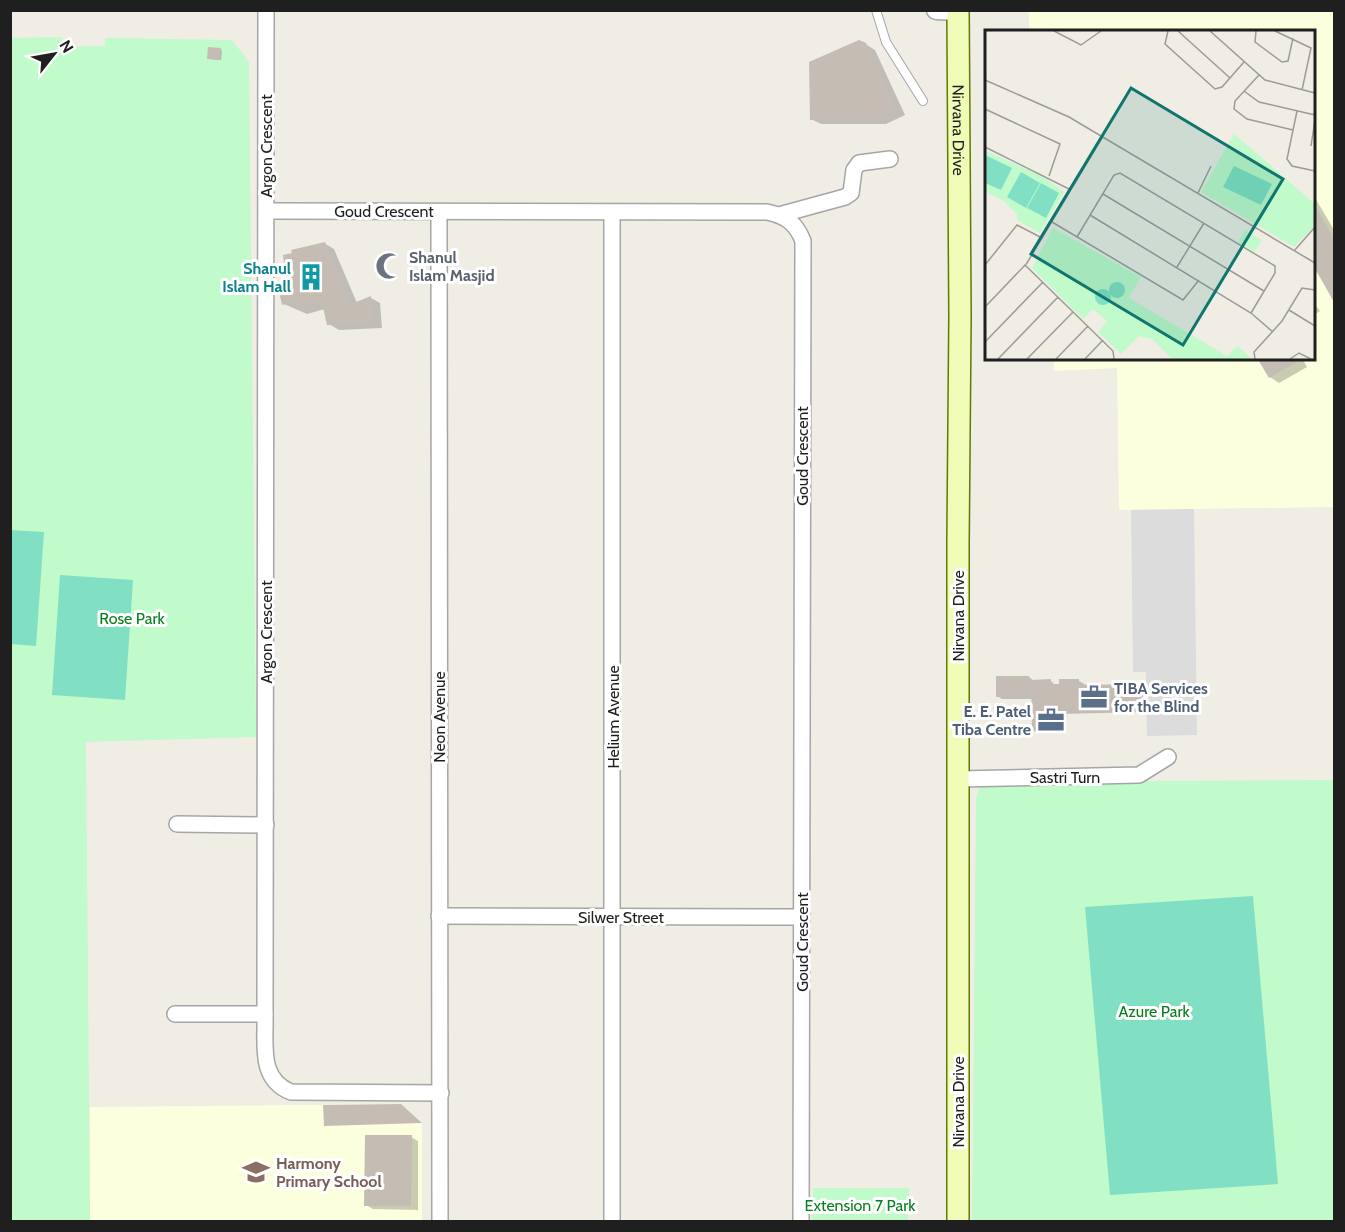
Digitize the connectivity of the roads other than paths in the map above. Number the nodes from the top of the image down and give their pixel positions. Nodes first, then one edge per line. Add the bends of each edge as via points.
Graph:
1 (266, 10) edge
2 (876, 10) edge
3 (936, 10) edge
4 (958, 11) edge
5 (923, 102) dead end
6 (890, 159) dead end
7 (267, 211) junction
8 (439, 212) junction
9 (612, 213) junction
10 (779, 214) junction
11 (1168, 757) dead end
12 (958, 779) junction
13 (177, 824) dead end
14 (266, 825) junction
15 (439, 916) junction
16 (611, 916) junction
17 (802, 917) junction
18 (175, 1014) dead end
19 (266, 1014) junction
20 (441, 1093) junction
21 (440, 1221) edge
22 (612, 1221) edge
23 (801, 1221) edge
24 (958, 1221) edge

1 - 7 street, Argon Crescent
2 - 5 lane via 886,42
3 - 4 street
4 - 12 main road, Nirvana Drive
6 - 10 street via 859,163 854,170 851,193 844,197
7 - 8 street, Goud Crescent
7 - 14 street, Argon Crescent
8 - 9 street, Goud Crescent
8 - 15 street, Neon Avenue
9 - 10 street, Goud Crescent
9 - 16 street, Helium Avenue
10 - 17 street, Goud Crescent via 790,220 803,241
11 - 12 street, Sastri Turn via 1139,775
12 - 24 main road, Nirvana Drive
13 - 14 street
14 - 19 street, Argon Crescent
15 - 16 street, Silwer Street
15 - 20 street, Neon Avenue
16 - 17 street, Silwer Street
16 - 22 street, Helium Avenue
17 - 23 street, Goud Crescent
18 - 19 street
19 - 20 street, Argon Crescent via 267,1069 284,1089
20 - 21 street, Neon Avenue

